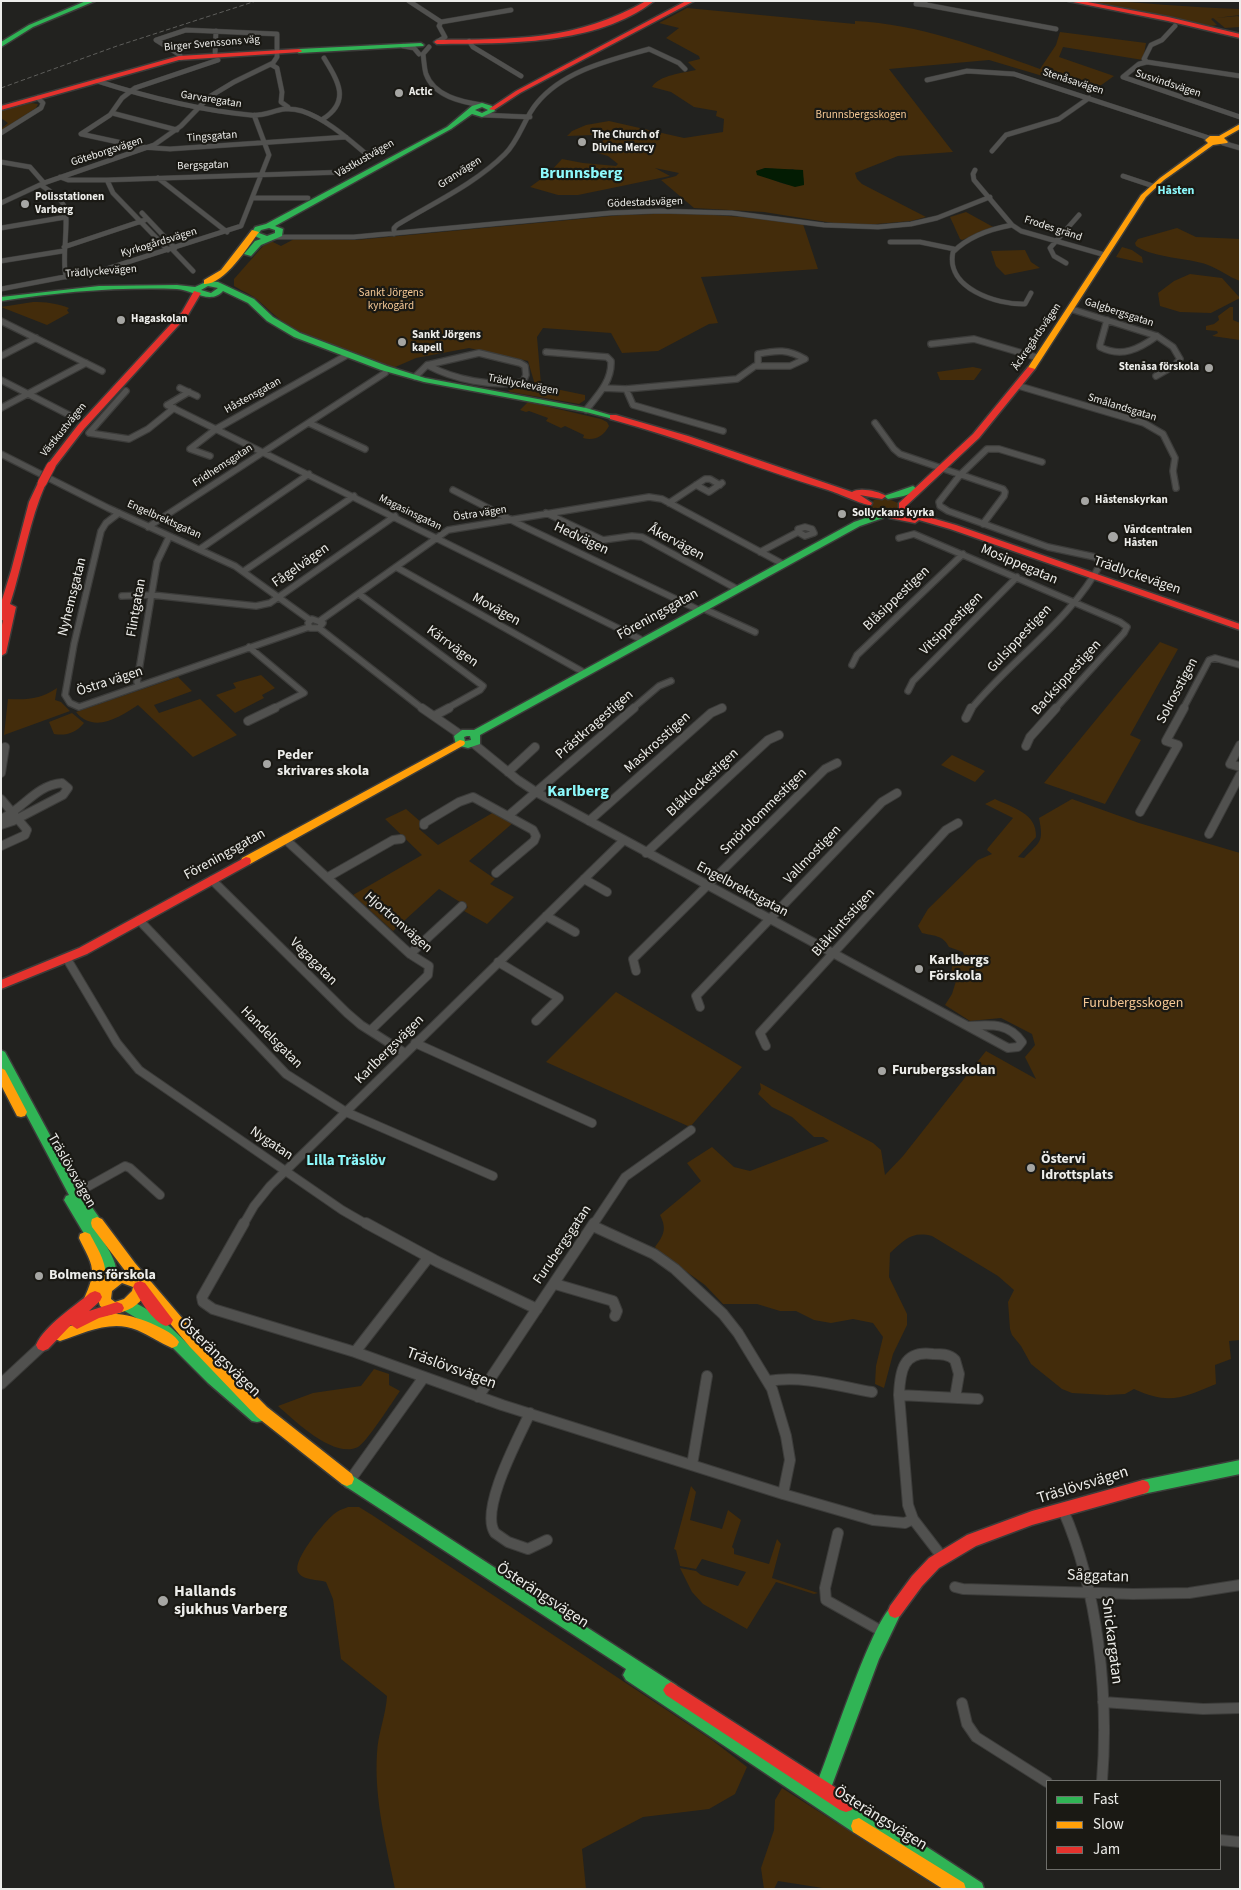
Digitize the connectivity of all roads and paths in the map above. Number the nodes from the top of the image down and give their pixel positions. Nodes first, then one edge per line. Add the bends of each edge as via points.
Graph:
1 (92, 1) edge
2 (409, 1) edge
3 (651, 1) edge
4 (684, 1) edge
5 (692, 1) edge
6 (1071, 1) edge
7 (918, 2) edge
8 (927, 3) edge
9 (511, 10) dead end
10 (441, 22) junction
11 (1175, 26) dead end
12 (1056, 29) dead end
13 (216, 31) junction
14 (1240, 36) edge
15 (464, 42) junction
16 (431, 43) junction
17 (1, 45) edge
18 (372, 47) junction
19 (278, 52) junction
20 (217, 57) junction
21 (181, 58) junction
22 (324, 58) dead end
23 (1147, 62) junction
24 (272, 64) junction
25 (685, 69) dead end
26 (521, 76) dead end
27 (1240, 76) edge
28 (927, 80) dead end
29 (97, 82) junction
30 (129, 91) junction
31 (38, 98) junction
32 (1089, 98) junction
33 (288, 107) junction
34 (1, 108) edge
35 (197, 108) junction
36 (482, 110) junction
37 (112, 113) junction
38 (254, 115) junction
39 (504, 115) junction
40 (530, 117) junction
41 (1240, 117) edge
42 (323, 119) junction
43 (1240, 126) edge
44 (177, 130) junction
45 (1, 133) edge
46 (346, 137) junction
47 (1216, 141) junction
48 (265, 143) junction
49 (149, 148) junction
50 (1240, 148) edge
51 (992, 151) dead end
52 (373, 155) dead end
53 (1, 162) edge
54 (975, 170) dead end
55 (346, 172) dead end
56 (262, 174) junction
57 (1124, 176) dead end
58 (60, 177) junction
59 (158, 178) junction
60 (115, 179) junction
61 (108, 180) junction
62 (42, 184) junction
63 (1153, 186) junction
64 (990, 197) junction
65 (253, 198) junction
66 (308, 198) dead end
67 (1, 203) edge
68 (1079, 215) dead end
69 (66, 217) junction
70 (145, 220) junction
71 (1012, 225) junction
72 (1, 228) edge
73 (227, 232) junction
74 (274, 232) junction
75 (394, 234) junction
76 (297, 236) junction
77 (890, 242) dead end
78 (1054, 242) junction
79 (64, 249) junction
80 (172, 249) junction
81 (954, 249) junction
82 (1101, 254) junction
83 (1, 261) edge
84 (1066, 263) dead end
85 (193, 271) dead end
86 (66, 278) junction
87 (221, 287) junction
88 (200, 288) junction
89 (1, 289) edge
90 (1031, 293) dead end
91 (1, 295) edge
92 (211, 295) junction
93 (1, 299) edge
94 (1071, 308) junction
95 (260, 309) junction
96 (1, 320) edge
97 (1107, 320) junction
98 (1157, 336) junction
99 (36, 338) junction
100 (932, 344) dead end
101 (152, 350) junction
102 (546, 352) dead end
103 (347, 355) junction
104 (1, 356) edge
105 (1039, 358) junction
106 (86, 363) junction
107 (427, 365) junction
108 (758, 366) junction
109 (102, 371) dead end
110 (385, 372) dead end
111 (1156, 376) dead end
112 (415, 377) junction
113 (1, 380) edge
114 (1019, 386) junction
115 (180, 388) dead end
116 (603, 388) junction
117 (626, 389) junction
118 (122, 390) junction
119 (189, 392) junction
120 (28, 394) junction
121 (197, 396) dead end
122 (1, 408) edge
123 (174, 408) junction
124 (586, 410) junction
125 (75, 418) dead end
126 (308, 423) junction
127 (875, 423) dead end
128 (216, 429) junction
129 (723, 431) dead end
130 (365, 449) dead end
131 (264, 452) junction
132 (1, 454) edge
133 (210, 456) dead end
134 (1042, 462) dead end
135 (942, 469) junction
136 (788, 472) junction
137 (309, 474) junction
138 (960, 474) junction
139 (921, 484) junction
140 (696, 485) junction
141 (1176, 488) dead end
142 (453, 490) dead end
143 (354, 496) junction
144 (885, 496) junction
145 (670, 503) junction
146 (868, 505) junction
147 (902, 507) junction
148 (119, 513) junction
149 (546, 513) junction
150 (395, 516) junction
151 (886, 516) junction
152 (512, 519) junction
153 (857, 524) junction
154 (983, 524) junction
155 (148, 526) junction
156 (798, 532) dead end
157 (169, 537) junction
158 (437, 537) junction
159 (899, 538) dead end
160 (200, 548) junction
161 (760, 552) junction
162 (1024, 553) junction
163 (963, 554) junction
164 (783, 564) junction
165 (396, 567) junction
166 (244, 571) junction
167 (1017, 577) junction
168 (1093, 577) junction
169 (737, 589) junction
170 (359, 594) junction
171 (152, 595) junction
172 (122, 596) dead end
173 (279, 598) junction
174 (1073, 601) junction
175 (701, 609) junction
176 (4, 620) edge
177 (309, 624) junction
178 (320, 624) junction
179 (1127, 627) joint
180 (1240, 627) edge
181 (755, 632) dead end
182 (644, 641) junction
183 (249, 648) junction
184 (1, 653) edge
185 (852, 665) dead end
186 (1240, 665) edge
187 (584, 673) junction
188 (671, 681) dead end
189 (139, 686) junction
190 (908, 691) dead end
191 (65, 695) joint
192 (722, 708) dead end
193 (434, 716) junction
194 (966, 718) dead end
195 (248, 721) dead end
196 (779, 735) dead end
197 (460, 739) junction
198 (474, 739) junction
199 (1240, 745) edge
200 (1026, 746) dead end
201 (5, 747) dead end
202 (535, 747) dead end
203 (837, 763) dead end
204 (1240, 767) edge
205 (508, 772) junction
206 (1, 773) edge
207 (1240, 775) edge
208 (536, 792) junction
209 (897, 793) dead end
210 (1, 798) edge
211 (1140, 812) dead end
212 (16, 815) junction
213 (508, 816) junction
214 (1, 819) edge
215 (589, 821) junction
216 (958, 823) dead end
217 (1, 824) edge
218 (424, 825) dead end
219 (1209, 834) dead end
220 (285, 839) junction
221 (401, 839) dead end
222 (624, 840) junction
223 (1, 846) edge
224 (646, 853) junction
225 (496, 873) dead end
226 (328, 877) junction
227 (584, 879) junction
228 (212, 880) junction
229 (708, 886) junction
230 (607, 892) dead end
231 (462, 906) dead end
232 (546, 916) junction
233 (769, 918) junction
234 (139, 920) junction
235 (575, 932) dead end
236 (410, 954) junction
237 (832, 954) junction
238 (67, 959) junction
239 (498, 962) junction
240 (636, 971) dead end
241 (1, 985) edge
242 (700, 1007) dead end
243 (536, 1021) dead end
244 (968, 1026) junction
245 (371, 1030) junction
246 (415, 1043) junction
247 (766, 1046) dead end
248 (405, 1053) junction
249 (2, 1064) edge
250 (346, 1112) junction
251 (592, 1123) dead end
252 (692, 1130) dead end
253 (286, 1171) junction
254 (493, 1176) dead end
255 (72, 1195) junction
256 (160, 1195) dead end
257 (80, 1217) junction
258 (593, 1226) junction
259 (118, 1251) joint
260 (428, 1258) junction
261 (130, 1267) junction
262 (137, 1283) junction
263 (554, 1284) junction
264 (107, 1285) junction
265 (203, 1300) joint
266 (90, 1301) junction
267 (123, 1307) junction
268 (537, 1308) junction
269 (615, 1316) dead end
270 (60, 1335) junction
271 (195, 1343) junction
272 (43, 1345) junction
273 (182, 1347) junction
274 (355, 1352) junction
275 (707, 1376) dead end
276 (424, 1377) junction
277 (768, 1381) junction
278 (1, 1384) edge
279 (872, 1392) dead end
280 (899, 1395) junction
281 (478, 1397) junction
282 (955, 1398) junction
283 (978, 1399) dead end
284 (530, 1414) junction
285 (692, 1465) junction
286 (1240, 1467) edge
287 (347, 1484) junction
288 (783, 1494) junction
289 (1063, 1510) junction
290 (913, 1519) junction
291 (838, 1533) dead end
292 (548, 1540) dead end
293 (942, 1558) junction
294 (1240, 1585) edge
295 (955, 1587) dead end
296 (1089, 1592) junction
297 (883, 1632) junction
298 (962, 1702) dead end
299 (1103, 1702) junction
300 (1240, 1708) edge
301 (1102, 1780) edge
302 (1046, 1781) edge
303 (820, 1794) junction
304 (1221, 1840) edge
305 (1240, 1842) edge
306 (958, 1889) edge
307 (976, 1889) edge

1 - 17 street via 37,23
2 - 10 street
3 - 15 street, Birger Svenssons väg via 624,19 584,31
4 - 36 street, Västkustvägen
5 - 36 street, Västkustvägen
6 - 14 street
7 - 8 street
8 - 12 street
9 - 10 street
10 - 16 street
11 - 23 street via 1162,40 1151,45 1144,59
13 - 19 street via 277,34
13 - 20 street
13 - 21 street via 186,30 156,40
15 - 16 street, Birger Svenssons väg
15 - 26 street
16 - 18 street, Birger Svenssons väg
16 - 18 street, Birger Svenssons väg
16 - 36 street via 423,54 426,72 433,84 449,96
16 - 36 street via 421,72 428,84 445,98
18 - 19 street, Birger Svenssons väg
19 - 20 street, Birger Svenssons väg
19 - 24 street
20 - 21 street, Birger Svenssons väg
20 - 30 street
21 - 29 street, Birger Svenssons väg
22 - 42 street via 337,79 341,99 339,106
23 - 27 street, Susvindsvägen
23 - 41 street, Susvindsvägen via 1139,64 1123,77
24 - 33 street via 277,68 281,102
24 - 35 street, Göteborgsvägen via 234,82
25 - 40 street, Granvägen via 649,49 570,78 539,101
28 - 32 street, Stenåsavägen via 967,71 1008,73
29 - 30 street, Garvaregatan
29 - 31 street, Birger Svenssons väg
30 - 35 street, Garvaregatan
30 - 37 street
31 - 34 street, Birger Svenssons väg
31 - 45 street via 43,103 41,108
32 - 47 street, Stenåsavägen
32 - 51 street via 1058,119 1006,135
33 - 38 street, Garvaregatan
33 - 42 street
35 - 38 street, Garvaregatan
35 - 44 street, Göteborgsvägen
36 - 39 street
36 - 39 street
36 - 74 street, Västkustvägen
37 - 44 street
37 - 49 street, Tingsgatan via 81,134
38 - 48 street
39 - 40 street
40 - 75 street, Granvägen via 505,154 467,182 397,225
42 - 46 street
43 - 47 street, Äckregårdsvägen
44 - 49 street, Göteborgsvägen
46 - 48 street, Tingsgatan
46 - 52 street
47 - 50 street, Stenåsavägen
47 - 63 street, Äckregårdsvägen
48 - 49 street, Tingsgatan via 184,149
48 - 56 street via 269,157
49 - 58 street, Göteborgsvägen
53 - 62 street via 30,167
54 - 64 street, Frodes gränd via 974,180
55 - 56 street, Bergsgatan
56 - 59 street, Bergsgatan
56 - 65 street
57 - 63 street
58 - 61 street, Bergsgatan
58 - 62 street, Göteborgsvägen
59 - 60 street, Bergsgatan
59 - 73 street
60 - 61 street, Bergsgatan
60 - 70 street via 118,190
61 - 70 street via 114,193
62 - 67 street, Göteborgsvägen
62 - 69 street via 61,201
63 - 82 street, Äckregårdsvägen
64 - 71 street, Frodes gränd
64 - 75 street, Gödestadsvägen via 937,218 878,227 838,226 732,213 660,211
65 - 66 street
65 - 73 street, Kyrkogårdsvägen via 243,223
68 - 78 street
69 - 72 street
69 - 79 street
70 - 79 street
70 - 80 street
71 - 78 street, Frodes gränd
71 - 81 street via 975,237
73 - 80 street, Kyrkogårdsvägen
74 - 76 street, Gödestadsvägen
74 - 76 street, Gödestadsvägen
74 - 87 street, Västkustvägen via 257,244
74 - 88 street, Västkustvägen via 258,237 255,232 224,272
75 - 76 street, Gödestadsvägen via 338,238
77 - 81 street via 920,242
78 - 82 street, Frodes gränd
78 - 84 street via 1051,253
79 - 83 street
79 - 86 street
80 - 85 street
80 - 86 street, Kyrkogårdsvägen via 106,270
81 - 90 street via 951,261 954,273 975,291 1020,305 1027,302
82 - 94 street, Äckregårdsvägen
86 - 89 street, Kyrkogårdsvägen
87 - 88 street, Trädlyckevägen via 216,283
87 - 92 street, Västkustvägen via 219,292
87 - 95 street, Trädlyckevägen via 251,301
88 - 91 street, Trädlyckevägen via 156,282 118,283
88 - 92 street, Trädlyckevägen
88 - 93 street, Trädlyckevägen via 118,287
88 - 101 street, Västkustvägen via 186,313
92 - 95 street, Trädlyckevägen via 237,298
92 - 101 street, Västkustvägen
94 - 97 street, Galgbergsgatan
94 - 105 street, Äckregårdsvägen
95 - 103 street, Trädlyckevägen via 297,335
96 - 99 street
97 - 98 street, Galgbergsgatan
97 - 98 street via 1099,345 1105,350 1125,354
98 - 111 street, Galgbergsgatan via 1172,347 1180,359 1176,365
99 - 104 street
99 - 106 street
100 - 105 street via 974,339
101 - 118 street, Västkustvägen via 131,371
102 - 116 street via 609,355 611,375
103 - 112 street, Trädlyckevägen
103 - 128 street, Håstensgatan
105 - 114 street, Äckregårdsvägen
106 - 109 street
106 - 120 street
107 - 107 street via 479,354 520,363 525,366 526,375 523,382 500,384 442,373
107 - 112 street
108 - 108 street via 790,366 805,359 789,349 774,350 758,354
108 - 117 street via 750,368 737,379
110 - 126 street, Fridhemsgatan
112 - 124 street, Trädlyckevägen
113 - 120 street
114 - 135 street, Äckregårdsvägen via 981,431
114 - 141 street, Smålandsgatan via 1157,429 1165,436 1174,454
115 - 119 street
116 - 117 street
116 - 124 street
117 - 129 street via 633,405
118 - 123 street via 89,433 129,440 148,430
118 - 176 street, Västkustvägen, bridge via 81,427 42,483 33,502
119 - 121 street
119 - 123 street, Magasinsgatan via 167,404
120 - 122 street
120 - 125 street
123 - 128 street, Magasinsgatan
124 - 136 street, Trädlyckevägen via 680,436
126 - 130 street
126 - 131 street, Fridhemsgatan
127 - 135 street via 897,452
128 - 131 street, Magasinsgatan
128 - 133 street, Håstensgatan via 190,449
131 - 137 street, Magasinsgatan
131 - 155 street, Fridhemsgatan
132 - 148 street, Engelbrektsgatan
134 - 138 street via 990,448 980,453
135 - 138 street
135 - 139 street, Äckregårdsvägen
136 - 144 street, Trädlyckevägen via 853,491
136 - 146 street, Trädlyckevägen via 859,497
137 - 143 street, Magasinsgatan
137 - 160 street
138 - 154 street via 940,499 939,505
138 - 154 street via 1005,490 998,506
139 - 144 street, Äckregårdsvägen via 905,493
139 - 147 street, Äckregårdsvägen
140 - 140 street via 708,479 722,484 709,492
140 - 145 street
142 - 152 street, Hedvägen
143 - 150 street, Magasinsgatan
143 - 166 street
144 - 146 street, Äckregårdsvägen via 872,499
144 - 147 street, Trädlyckevägen via 896,499
145 - 149 street, Östra vägen via 649,497
145 - 161 street, Östra vägen
146 - 151 street, Trädlyckevägen via 872,512
146 - 153 street
147 - 151 street, Äckregårdsvägen via 899,513
147 - 162 street, Trädlyckevägen via 915,516
148 - 155 street, Engelbrektsgatan
148 - 191 street, Nyhemsgatan via 101,531
149 - 152 street, Östra vägen
149 - 169 street, Åkervägen via 603,540 632,536 642,538
150 - 158 street, Magasinsgatan
150 - 173 street, Fågelvägen
151 - 153 street, Föreningsgatan
151 - 162 street, Trädlyckevägen via 921,521
152 - 158 street, Östra vägen via 451,529
152 - 175 street, Hedvägen
153 - 164 street, Föreningsgatan
154 - 168 street via 1048,548 1094,557 1100,563
155 - 157 street, Engelbrektsgatan
156 - 161 street
157 - 160 street, Engelbrektsgatan
157 - 171 street, Flintgatan via 157,562
158 - 165 street, Östra vägen
158 - 182 street, Magasinsgatan
159 - 163 street, Mosippegatan via 914,534
160 - 166 street, Engelbrektsgatan
161 - 164 street, Östra vägen
162 - 168 street, Trädlyckevägen
163 - 167 street, Mosippegatan
163 - 185 street, Blåsippestigen via 857,655
164 - 169 street, Föreningsgatan
165 - 170 street, Östra vägen
165 - 187 street, Movägen
166 - 173 street, Engelbrektsgatan
167 - 174 street, Mosippegatan
167 - 190 street, Vitsippestigen via 913,682
168 - 174 street, Gulsippestigen
168 - 180 street, Trädlyckevägen
169 - 175 street, Föreningsgatan
170 - 178 street, Östra vägen
170 - 193 street, Kärrvägen via 483,686
171 - 172 street, Fågelvägen
171 - 173 street, Fågelvägen via 256,606
171 - 189 street, Flintgatan via 137,682
173 - 177 street, Engelbrektsgatan
174 - 179 street, Mosippegatan
174 - 194 street, Gulsippestigen via 971,708
175 - 181 street, Hedvägen
175 - 182 street, Föreningsgatan
176 - 184 street, Västkustvägen
177 - 178 street
177 - 183 street, Östra vägen
178 - 193 street via 366,666
179 - 200 street, Backsippestigen via 1030,737
182 - 187 street, Föreningsgatan
183 - 189 street, Östra vägen
183 - 195 street via 304,692
186 - 211 street, Solrosstigen via 1215,658 1209,660 1166,741 1178,745
187 - 198 street, Föreningsgatan
188 - 208 street, Prästkragestigen via 659,686
189 - 191 street, Östra vägen via 79,707
192 - 215 street, Maskrosstigen via 711,713
193 - 197 street
196 - 224 street, Blåklockestigen via 768,740
197 - 198 street via 465,745
197 - 220 street, Föreningsgatan
198 - 205 street, Engelbrektsgatan
199 - 204 street via 1230,764
201 - 206 street
202 - 205 street
203 - 229 street, Smörblommestigen via 825,769
205 - 208 street, Engelbrektsgatan
207 - 219 street
208 - 213 street, Prästkragestigen
208 - 215 street, Engelbrektsgatan
209 - 233 street, Vallmostigen via 882,802
210 - 212 street
212 - 212 street via 63,795 68,788 62,783 46,785
212 - 214 street
212 - 217 street
212 - 223 street via 28,830 25,835
213 - 218 street via 473,797
213 - 225 street via 533,830 536,836
215 - 222 street, Engelbrektsgatan
216 - 237 street, Blåklintsstigen via 946,830
220 - 226 street, Hjortronvägen
220 - 228 street, Föreningsgatan
221 - 226 street via 393,840
222 - 224 street, Engelbrektsgatan
222 - 227 street, Karlbergsvägen
224 - 229 street, Engelbrektsgatan
226 - 236 street, Hjortronvägen
227 - 230 street
227 - 232 street, Karlbergsvägen
228 - 234 street, Föreningsgatan
228 - 245 street, Vegagatan via 347,1013
229 - 233 street, Engelbrektsgatan
229 - 240 street, Smörblommestigen via 633,959
231 - 236 street
232 - 235 street
232 - 239 street, Karlbergsvägen
233 - 237 street, Engelbrektsgatan
233 - 242 street, Vallmostigen via 696,996
234 - 238 street, Föreningsgatan
234 - 250 street, Handelsgatan via 286,1074
236 - 245 street, Hjortronvägen via 429,966 428,975
237 - 244 street, Engelbrektsgatan
237 - 247 street, Blåklintsstigen via 760,1033
238 - 241 street, Föreningsgatan
238 - 253 street, Nygatan via 104,1024 132,1064
239 - 243 street via 559,998
239 - 246 street, Karlbergsvägen
244 - 244 street, Engelbrektsgatan via 1008,1048 1018,1047 1022,1042 1018,1035 997,1023
245 - 248 street, Vegagatan
246 - 248 street, Karlbergsvägen
246 - 251 street
248 - 250 street, Karlbergsvägen
249 - 255 street, Träslövsvägen
250 - 253 street, Karlbergsvägen
250 - 254 street, Handelsgatan
252 - 258 street, Furubergsgatan via 625,1177
253 - 260 street, Nygatan via 342,1210
253 - 265 street, Karlbergsvägen via 254,1206 205,1290
255 - 256 street via 125,1166
255 - 257 street, Träslövsvägen
255 - 259 street, Träslövsvägen
257 - 264 street, Träslövsvägen via 108,1262 111,1273
257 - 266 street via 102,1276
258 - 263 street, Furubergsgatan
258 - 277 street via 654,1254 675,1268 723,1314
259 - 261 street, Österängsvägen
260 - 268 street, Nygatan
260 - 274 street
261 - 262 street, Österängsvägen
261 - 271 street, Österängsvägen
262 - 264 street via 122,1276
262 - 267 street via 138,1298
262 - 271 street, Österängsvägen via 151,1304
263 - 268 street, Furubergsgatan
263 - 269 street via 613,1301 617,1311
264 - 266 street
264 - 267 street via 103,1295 105,1302 110,1307
265 - 274 street, Träslövsvägen via 212,1309
266 - 272 street
267 - 270 street via 97,1313
267 - 273 street, Österängsvägen via 143,1312 158,1322
268 - 281 street, Furubergsgatan
270 - 272 street
270 - 273 street via 101,1320 120,1318 137,1322
271 - 287 street, Österängsvägen via 262,1412
272 - 278 street
273 - 287 street, Österängsvägen via 252,1412
274 - 276 street, Träslövsvägen
275 - 285 street
276 - 281 street, Träslövsvägen
276 - 287 street
277 - 279 street via 779,1378 799,1380
277 - 288 street via 780,1414 790,1460
280 - 282 street
280 - 282 street via 899,1376 908,1358 915,1353 926,1352 955,1360 958,1388
280 - 290 street via 908,1505
281 - 284 street, Träslövsvägen
282 - 283 street
284 - 285 street, Träslövsvägen
284 - 292 street via 488,1517 492,1530 528,1549
285 - 288 street, Träslövsvägen
286 - 289 street, Träslövsvägen via 1162,1481
287 - 303 street, Österängsvägen via 612,1653
288 - 290 street, Träslövsvägen via 872,1520 905,1523
289 - 293 street, Träslövsvägen via 997,1529
289 - 296 street, Snickargatan via 1074,1535
290 - 293 street
291 - 297 street via 825,1588 826,1600
293 - 297 street, Träslövsvägen via 904,1598
294 - 296 street, Såggatan via 1189,1593
295 - 296 street, Såggatan
296 - 299 street, Snickargatan
297 - 303 street, Träslövsvägen
298 - 302 street via 967,1724 976,1737
299 - 300 street via 1203,1709
299 - 301 street, Snickargatan
303 - 306 street, Österängsvägen
303 - 307 street, Österängsvägen
304 - 305 street

